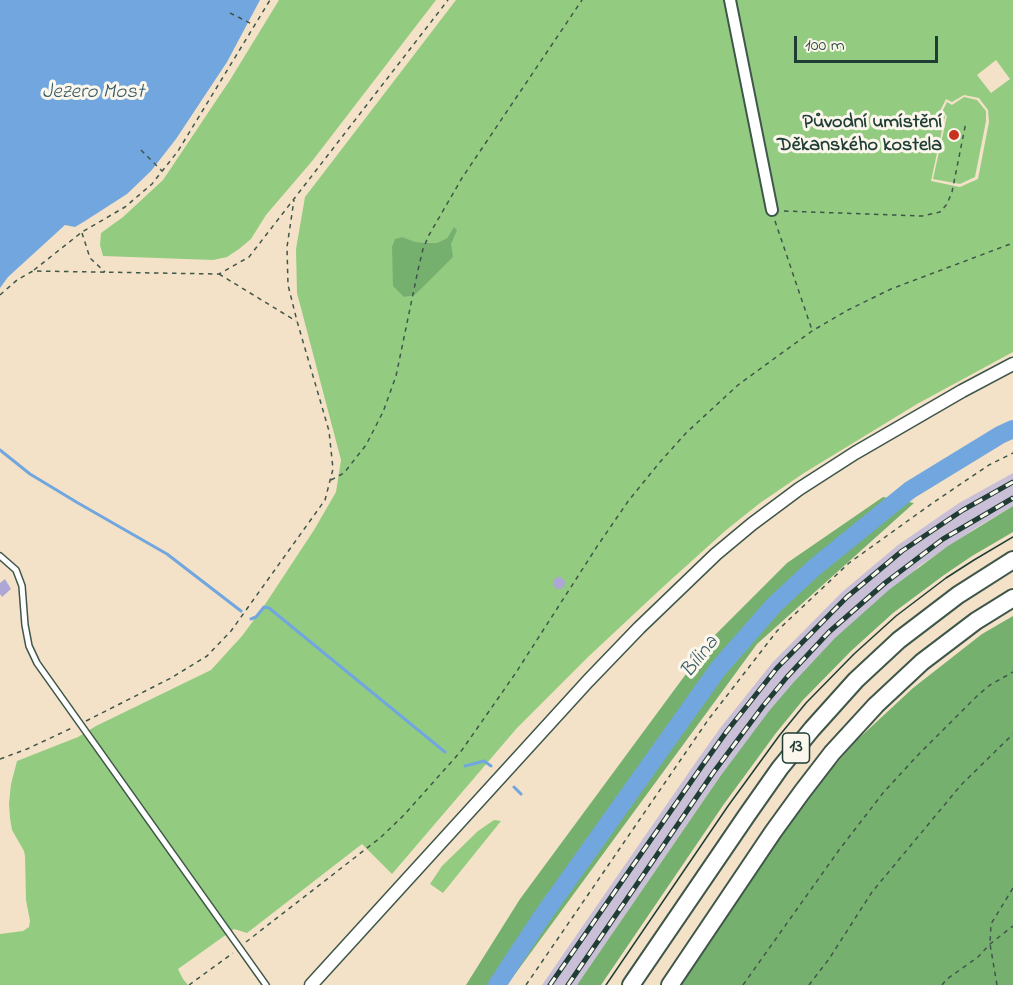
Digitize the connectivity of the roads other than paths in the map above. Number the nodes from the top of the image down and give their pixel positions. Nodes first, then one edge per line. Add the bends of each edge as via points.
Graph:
1 (730, 0) edge
2 (772, 210) road end
3 (1013, 364) edge
4 (0, 556) edge
5 (1013, 560) edge
6 (1013, 598) edge
7 (266, 985) edge
8 (311, 985) edge
9 (631, 985) edge
10 (670, 985) edge

1 - 2 street
3 - 8 street via 846,459 790,496 716,554 588,681
4 - 7 lane via 16,570 22,586 29,646 37,663
5 - 9 highway, 13 via 899,640 856,680 780,768
6 - 10 highway, 13 via 922,662 832,753 773,832

